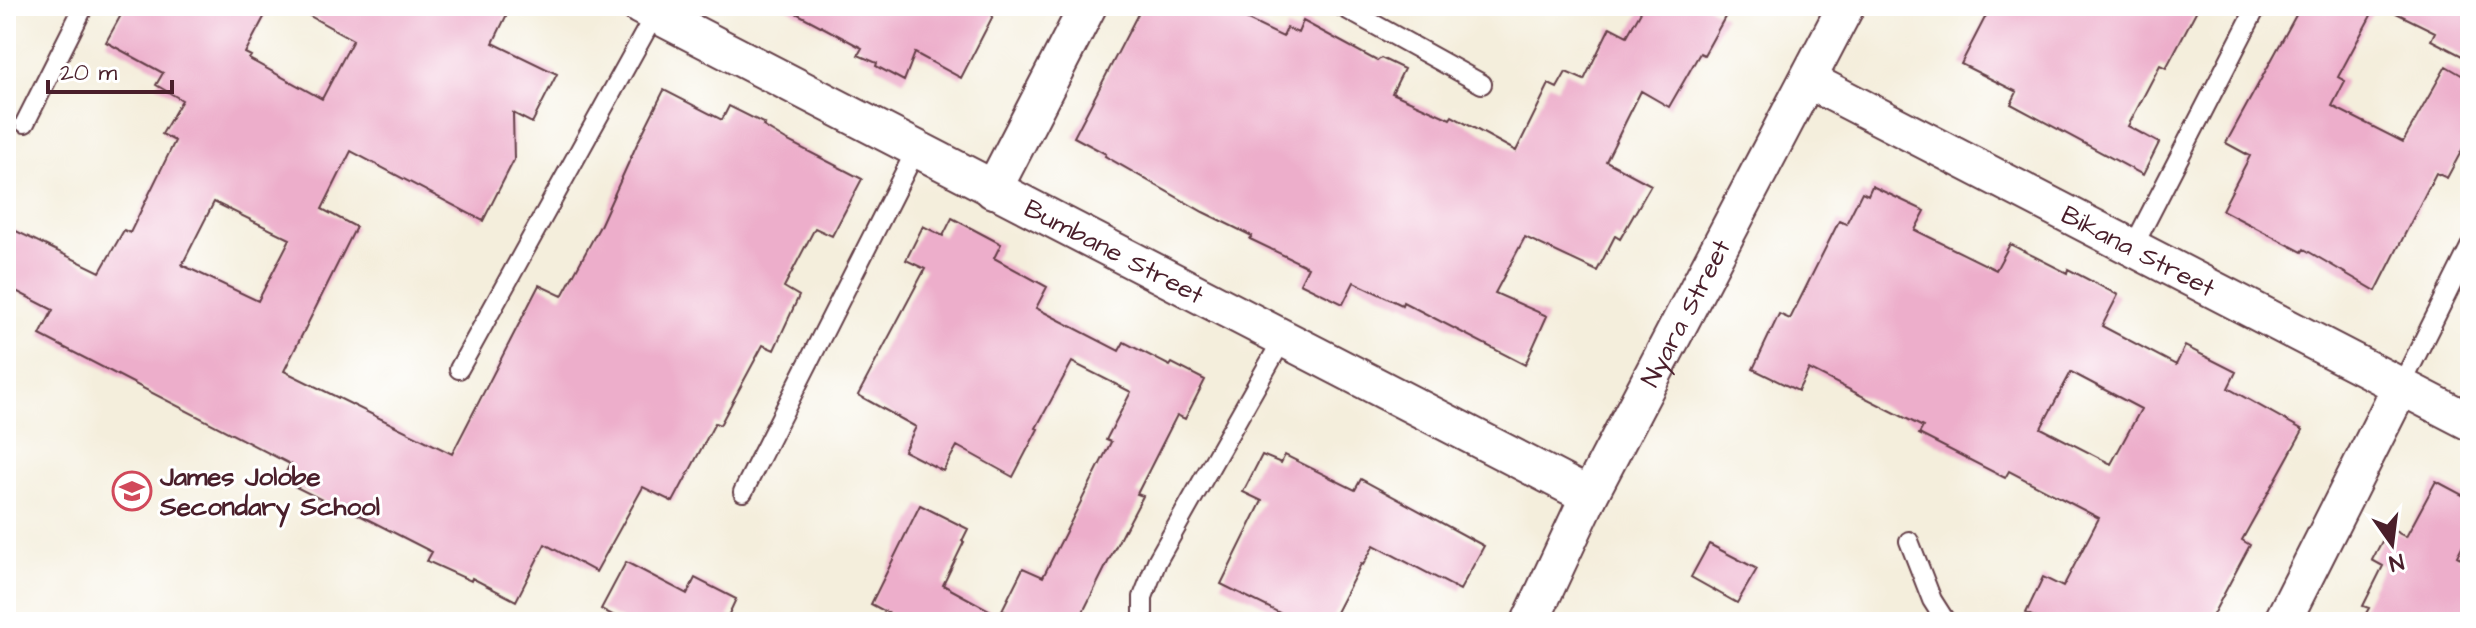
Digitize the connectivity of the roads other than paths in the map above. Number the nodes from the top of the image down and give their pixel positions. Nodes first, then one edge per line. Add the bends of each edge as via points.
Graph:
1 (84, 6) edge
2 (1088, 6) edge
3 (1341, 6) edge
4 (1846, 6) edge
5 (2257, 6) edge
6 (648, 10) edge
7 (1808, 80) junction
8 (1482, 84) dead end
9 (25, 123) dead end
10 (916, 150) junction
11 (993, 190) junction
12 (2470, 247) edge
13 (2132, 249) junction
14 (1284, 337) junction
15 (459, 369) dead end
16 (2401, 386) junction
17 (2470, 422) edge
18 (743, 492) dead end
19 (1589, 496) junction
20 (1909, 541) dead end
21 (1143, 622) edge
22 (1530, 622) edge
23 (1946, 622) edge
24 (2282, 622) edge

1 - 9 lane
2 - 11 street
3 - 8 lane
4 - 7 street, Nyara Street
5 - 13 lane
6 - 10 street, Bumbane Street
6 - 15 lane
7 - 13 street, Bikana Street
7 - 19 street, Nyara Street
10 - 11 street, Bumbane Street
10 - 18 lane
11 - 14 street, Bumbane Street
12 - 16 lane
13 - 16 street, Bikana Street
14 - 19 street, Bumbane Street
14 - 21 lane via 1157,561 1143,597
16 - 17 street, Bikana Street
16 - 24 street
19 - 22 street, Nyara Street
20 - 23 lane

